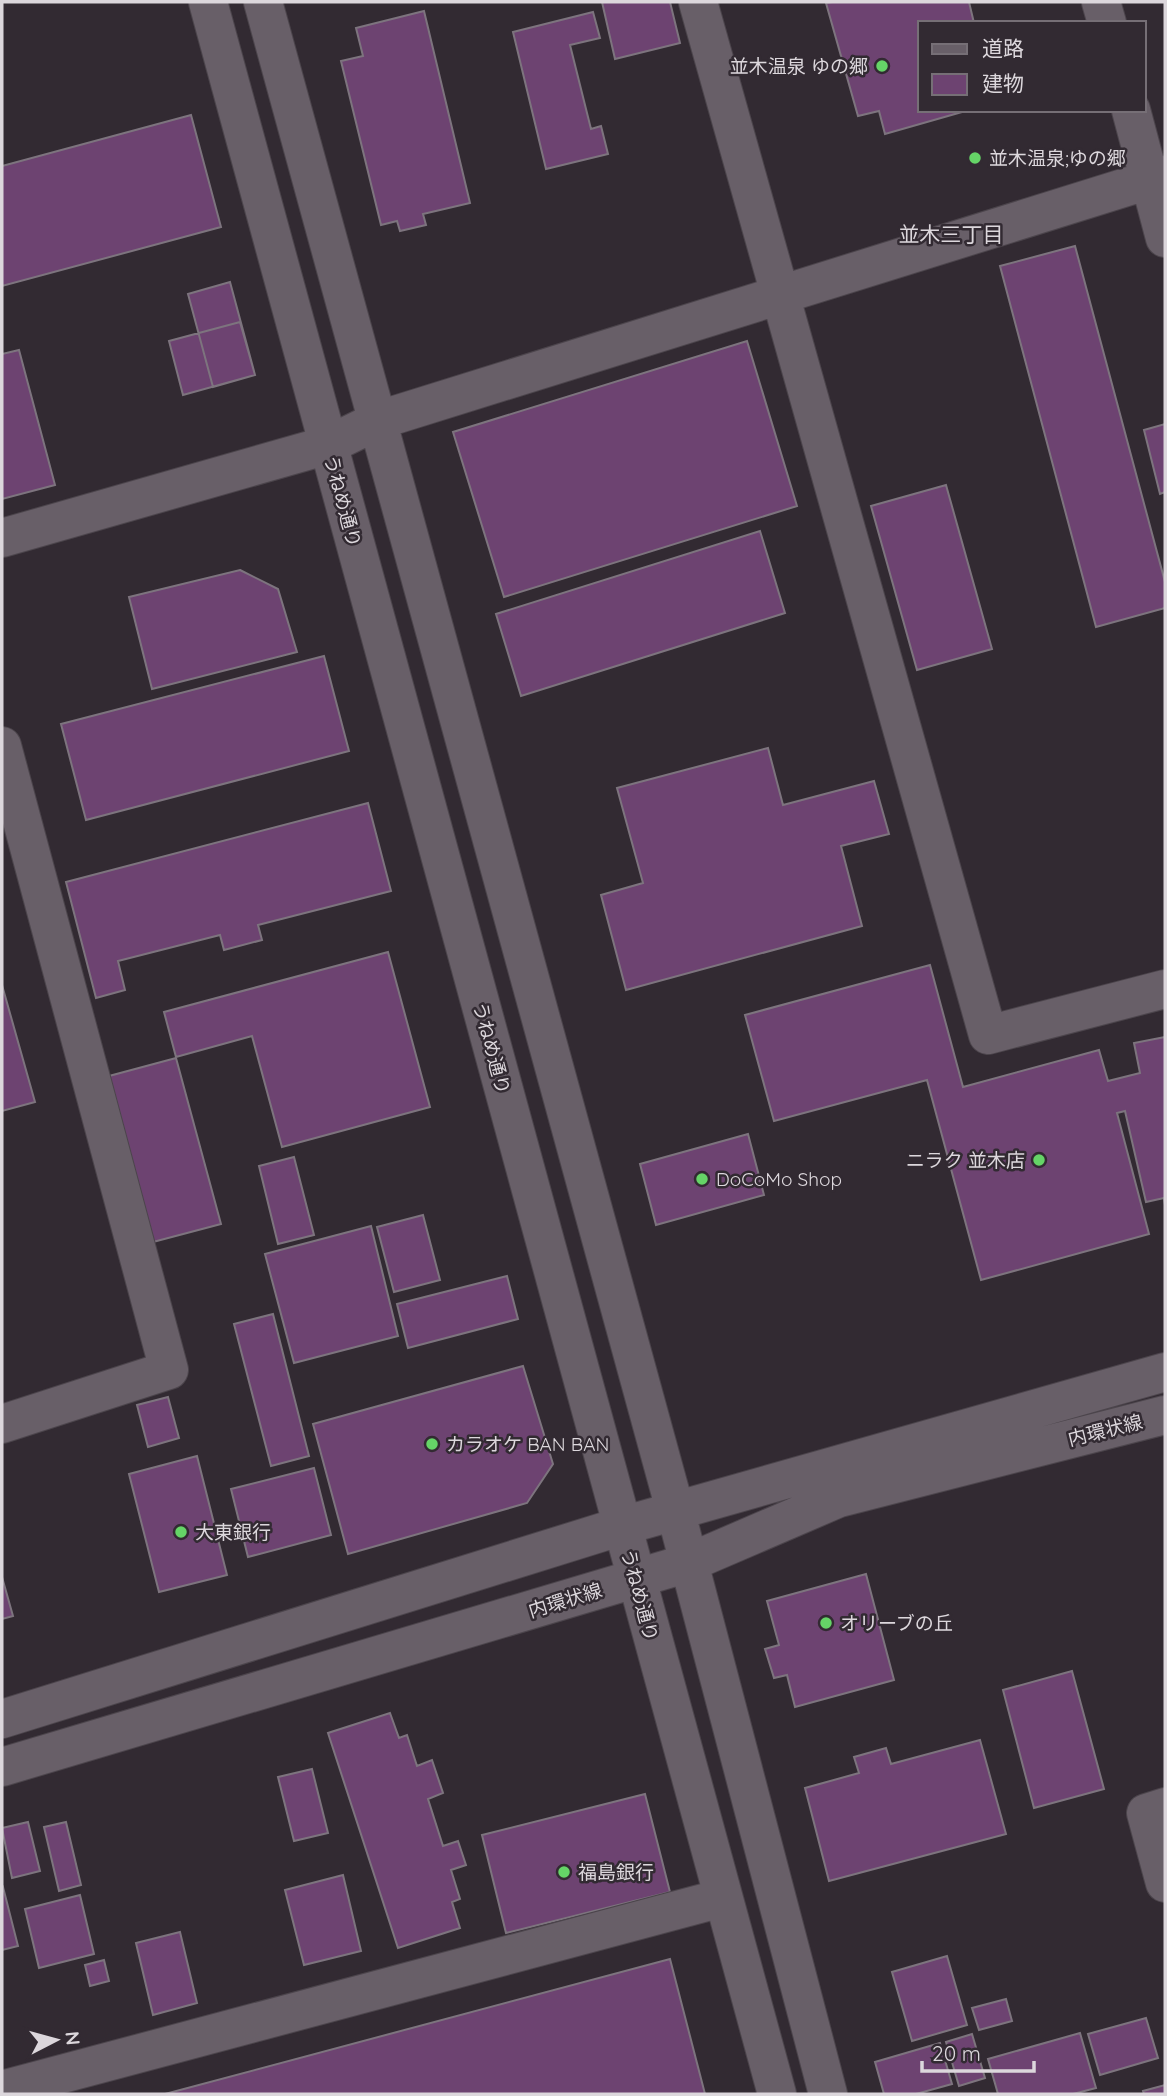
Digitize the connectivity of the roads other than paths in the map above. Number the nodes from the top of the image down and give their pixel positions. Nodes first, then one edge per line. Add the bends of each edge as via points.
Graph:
1 (208, 2) edge
2 (263, 2) edge
3 (698, 2) edge
4 (1101, 2) edge
5 (1106, 21) edge
6 (1132, 112) edge
7 (1158, 178) edge
8 (1165, 238) edge
9 (780, 297) junction
10 (379, 420) junction
11 (328, 445) junction
12 (2, 538) edge
13 (2, 746) edge
14 (1165, 989) edge
15 (1165, 1372) edge
16 (1165, 1415) edge
17 (2, 1424) edge
18 (676, 1513) junction
19 (622, 1526) junction
20 (688, 1563) junction
21 (635, 1578) junction
22 (2, 1719) edge
23 (2, 1768) edge
24 (1165, 1807) edge
25 (1165, 1883) edge
26 (722, 1898) junction
27 (2, 2090) edge
28 (776, 2094) edge
29 (828, 2094) edge

1 - 11 street, うねめ通り
2 - 10 street
3 - 9 street
4 - 5 street
6 - 7 street
7 - 8 street
7 - 9 street
9 - 10 street
9 - 14 street via 988,1035
10 - 11 street
10 - 18 street
11 - 12 street
11 - 19 street, うねめ通り
13 - 17 street via 169,1370
15 - 18 street, 内環状線
16 - 20 street, 内環状線 via 839,1498
18 - 19 street, 内環状線
18 - 20 street
19 - 21 street, うねめ通り
19 - 22 street, 内環状線
20 - 21 street, 内環状線
20 - 29 street
21 - 23 street, 内環状線
21 - 26 street, うねめ通り
24 - 25 street via 1146,1813
26 - 27 street
26 - 28 street, うねめ通り

